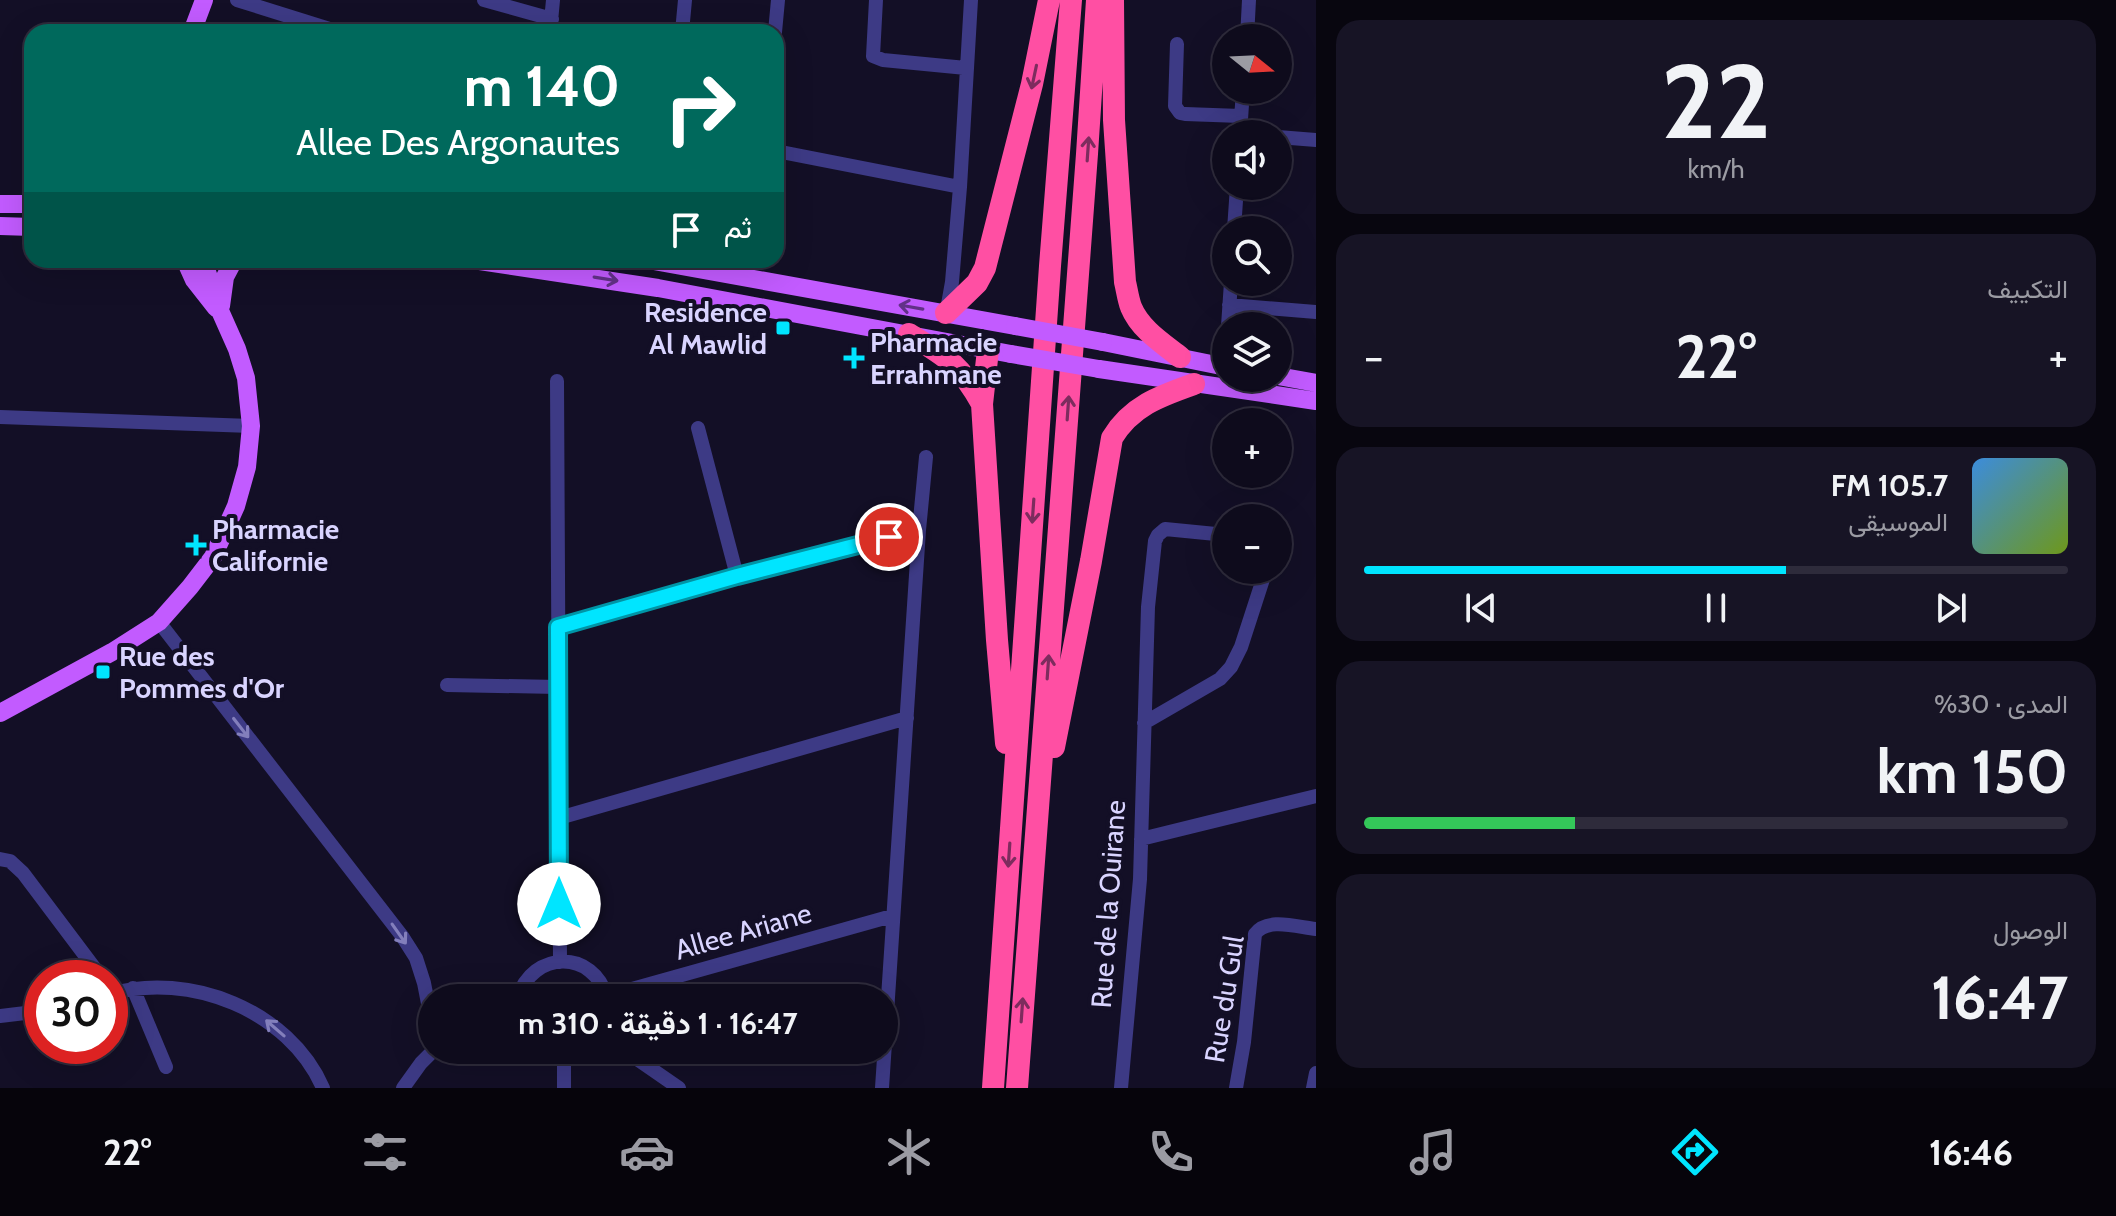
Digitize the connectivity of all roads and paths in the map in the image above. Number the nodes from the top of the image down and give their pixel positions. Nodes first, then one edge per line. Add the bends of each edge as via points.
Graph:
1 (204, 0) edge
2 (237, 0) edge
3 (484, 0) edge
4 (553, 0) edge
5 (685, 0) edge
6 (778, 0) edge
7 (876, 0) edge
8 (971, 0) edge
9 (1049, 0) edge
10 (1071, 0) edge
11 (1097, 0) edge
12 (1113, 0) edge
13 (1249, 0) edge
14 (195, 24) edge
15 (314, 24) edge
16 (546, 24) edge
17 (551, 24) edge
18 (683, 24) edge
19 (776, 24) edge
20 (1248, 24) edge
21 (1177, 44) dead end
22 (966, 68) junction
23 (1242, 104) edge
24 (1241, 116) junction
25 (1241, 120) edge
26 (1292, 138) edge
27 (1316, 140) edge
28 (784, 153) edge
29 (960, 187) junction
30 (0, 204) edge
31 (24, 204) edge
32 (0, 226) edge
33 (24, 227) edge
34 (189, 268) edge
35 (206, 268) edge
36 (230, 268) edge
37 (535, 268) edge
38 (693, 268) edge
39 (1230, 296) edge
40 (1229, 305) junction
41 (1229, 312) edge
42 (1316, 312) edge
43 (221, 313) junction
44 (946, 313) junction
45 (909, 334) junction
46 (988, 350) junction
47 (1180, 357) junction
48 (1212, 363) edge
49 (1292, 379) edge
50 (557, 381) dead end
51 (1316, 383) edge
52 (1194, 384) junction
53 (1316, 401) edge
54 (982, 404) junction
55 (0, 417) edge
56 (251, 426) junction
57 (698, 428) dead end
58 (926, 457) dead end
59 (919, 530) junction
60 (1212, 534) edge
61 (737, 576) junction
62 (1261, 584) edge
63 (159, 622) junction
64 (558, 627) junction
65 (447, 685) dead end
66 (558, 687) junction
67 (0, 713) edge
68 (907, 718) junction
69 (1144, 723) junction
70 (1316, 796) edge
71 (1012, 809) junction
72 (559, 818) junction
73 (1141, 839) junction
74 (1033, 856) junction
75 (0, 859) edge
76 (892, 916) junction
77 (1316, 929) edge
78 (88, 960) edge
79 (560, 962) junction
80 (423, 984) edge
81 (524, 984) edge
82 (601, 984) edge
83 (653, 984) edge
84 (133, 988) junction
85 (128, 989) edge
86 (24, 1013) edge
87 (0, 1016) edge
88 (420, 1064) edge
89 (564, 1064) edge
90 (644, 1064) edge
91 (166, 1067) dead end
92 (1316, 1073) edge
93 (323, 1088) edge
94 (403, 1088) edge
95 (564, 1088) edge
96 (679, 1088) edge
97 (882, 1088) edge
98 (993, 1088) edge
99 (1017, 1088) edge
100 (1121, 1088) edge
101 (1236, 1088) edge
102 (1313, 1088) edge

1 - 14 main road
2 - 15 street
3 - 16 street
4 - 17 street
5 - 18 street
6 - 19 street
7 - 22 street via 873,56
8 - 22 street
9 -> 44 highway via 985,268 968,294
10 -> 71 highway
74 -> 11 highway
12 - 47 highway via 1114,120 1125,282 1141,323
13 - 20 street
21 - 24 street via 1177,110
22 - 29 street
23 - 24 street
24 - 25 street
26 - 27 street
28 - 29 street
29 - 44 street
30 - 31 main road
32 - 33 main road
34 - 43 main road
35 - 43 main road
36 - 43 main road
37 -> 45 main road
44 -> 38 main road
39 - 40 street
40 - 41 street
40 - 42 street
43 - 56 main road via 246,378
44 - 47 main road, bridge
45 - 46 main road
45 - 54 highway via 959,368
46 - 52 main road, bridge
46 - 54 highway
47 - 48 main road
49 - 51 main road
50 - 64 street
52 - 53 main road
52 - 74 highway via 1147,402 1112,438
54 - 71 highway
55 - 56 street
56 - 63 main road via 244,480 213,557
57 - 61 street
58 - 59 street
59 - 61 street
59 - 68 street
60 - 69 street, Rue de la Ouirane via 1165,529 1158,535 1148,607
61 - 64 street
62 - 69 street via 1231,667 1220,679
63 - 67 main road
63 -> 80 street via 402,936 416,958
64 - 66 street
65 - 66 street
66 - 72 street
68 - 72 street
68 - 76 street
69 - 73 street, Rue de la Ouirane
70 - 73 street
71 -> 98 highway
72 - 79 street
73 - 100 street, Rue de la Ouirane
99 -> 74 highway
75 - 78 street via 23,873
76 - 83 street, Allee Ariane
76 - 97 street
77 - 101 street, Rue du Gul via 1270,924 1255,934
79 - 81 street via 542,966
79 - 82 street via 588,969
84 - 85 street
84 - 91 street
93 -> 84 street via 297,1047 263,1018 226,999 188,990
86 - 87 street
88 - 94 street
89 - 95 street
90 - 96 street
92 - 102 street

